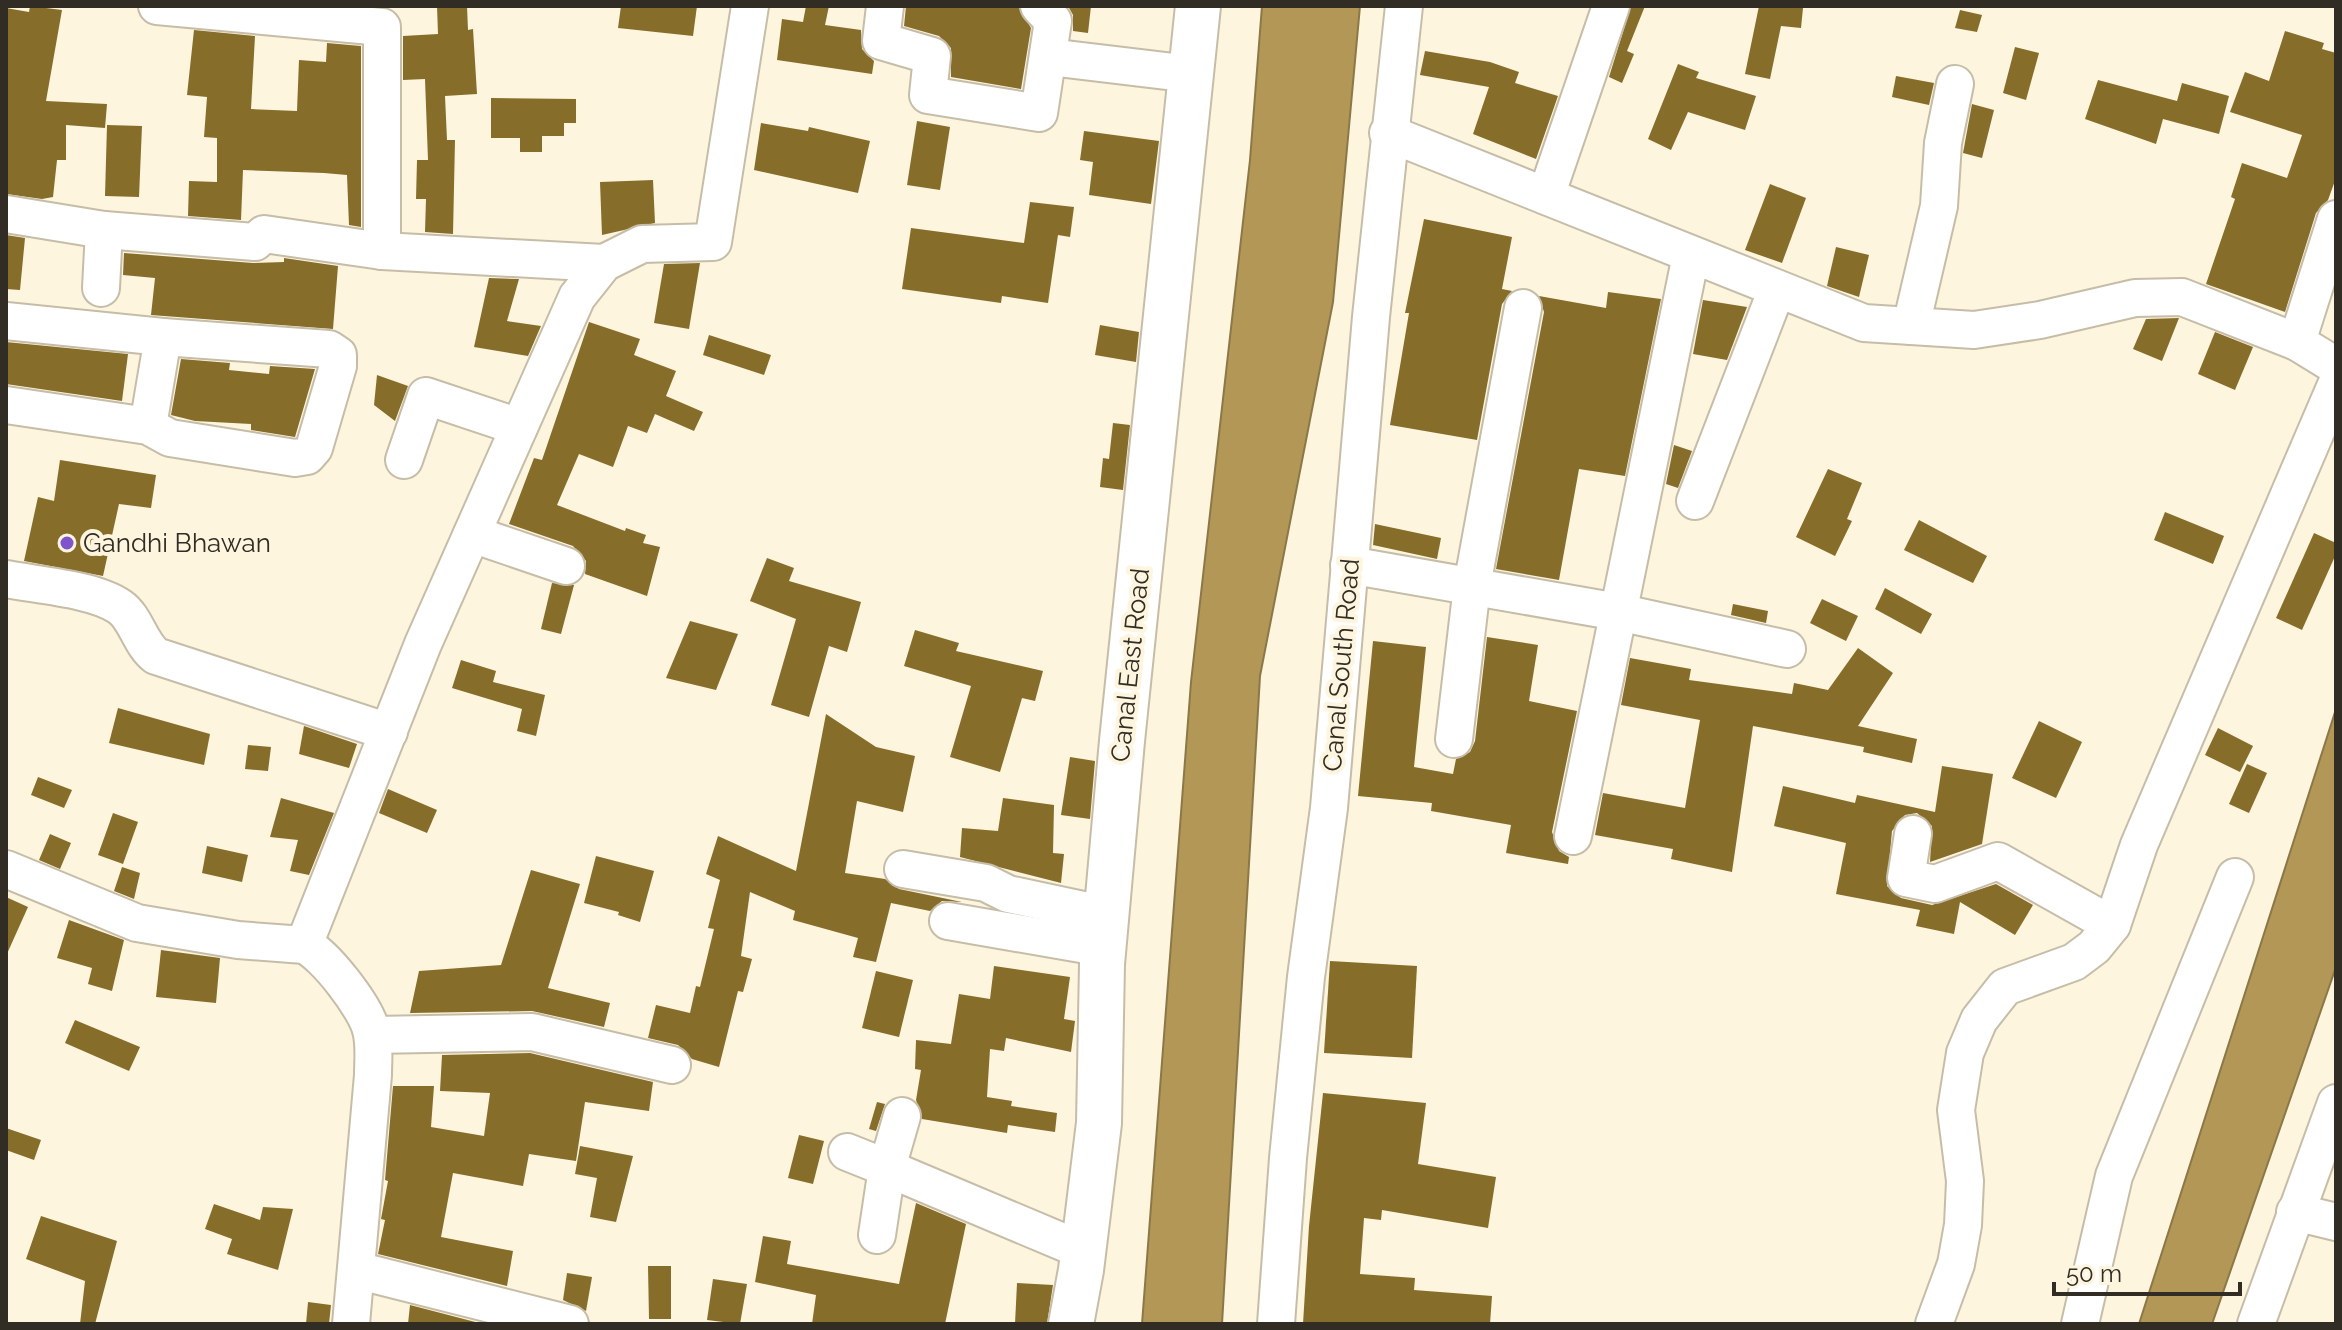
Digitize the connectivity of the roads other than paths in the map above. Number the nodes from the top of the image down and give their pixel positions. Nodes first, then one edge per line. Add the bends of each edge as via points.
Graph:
1 (157, 6) edge
2 (750, 6) edge
3 (885, 6) edge
4 (1039, 6) edge
5 (1198, 6) edge
6 (1404, 6) edge
7 (1611, 6) edge
8 (1049, 57) junction
9 (1191, 74) junction
10 (1955, 84) dead end
11 (1388, 133) junction
12 (1546, 196) junction
13 (6, 214) edge
14 (2336, 219) edge
15 (104, 230) junction
16 (382, 251) junction
17 (1691, 255) junction
18 (604, 263) junction
19 (101, 288) dead end
20 (1777, 289) junction
21 (1523, 308) dead end
22 (6, 321) edge
23 (1911, 326) junction
24 (163, 337) junction
25 (2297, 342) junction
26 (2336, 366) edge
27 (2336, 385) edge
28 (6, 405) edge
29 (148, 426) junction
30 (519, 427) junction
31 (404, 460) dead end
32 (1695, 501) dead end
33 (472, 534) junction
34 (1349, 565) junction
35 (566, 566) dead end
36 (6, 579) edge
37 (1472, 586) junction
38 (1618, 612) junction
39 (1787, 649) dead end
40 (389, 732) junction
41 (1454, 739) dead end
42 (1913, 834) dead end
43 (1573, 836) dead end
44 (6, 869) edge
45 (903, 869) dead end
46 (2235, 877) dead end
47 (948, 921) dead end
48 (2112, 925) junction
49 (1105, 932) junction
50 (304, 945) junction
51 (373, 1035) junction
52 (672, 1065) dead end
53 (2336, 1103) edge
54 (902, 1116) dead end
55 (2329, 1134) edge
56 (847, 1152) dead end
57 (887, 1168) junction
58 (2295, 1212) junction
59 (2336, 1222) edge
60 (877, 1235) dead end
61 (1084, 1251) junction
62 (356, 1270) junction
63 (351, 1324) edge
64 (570, 1324) edge
65 (1071, 1324) edge
66 (1276, 1324) edge
67 (1934, 1324) edge
68 (2080, 1324) edge
69 (2256, 1324) edge

1 - 16 street via 382,27
2 - 18 street via 713,242 642,244
3 - 8 street via 881,41 932,56 928,95 1039,113
4 - 8 street via 1053,21
5 - 9 main road, Canal East Road
6 - 11 street, Canal South Road
7 - 12 street
8 - 9 street
9 - 49 main road, Canal East Road
10 - 23 street via 1943,143 1939,206
11 - 12 street
11 - 34 street, Canal South Road
12 - 17 street
13 - 15 street
14 - 25 street
15 - 16 street via 255,242 264,234
15 - 19 street
16 - 18 street
17 - 20 street
17 - 38 street
18 - 30 street via 577,297
20 - 23 street via 1864,323
20 - 32 street
21 - 37 street
22 - 24 street
23 - 25 street via 1974,330 2159,295 2203,302
24 - 29 street
24 - 29 street via 329,349 338,355 338,366 314,448 307,456 170,438
25 - 26 street
27 - 48 street via 2139,845
28 - 29 street
30 - 31 street via 426,396
30 - 33 street
33 - 35 street
33 - 40 street
34 - 37 street
34 - 66 street, Canal South Road
36 - 40 street via 94,596 122,608 144,647 156,656
37 - 38 street
37 - 41 street
38 - 39 street
38 - 43 street
40 - 50 street
42 - 48 street via 1906,878 1935,884 1998,861
44 - 50 street via 137,923
45 - 49 street via 986,883
46 - 68 street via 2114,1176
47 - 49 street
48 - 67 street via 2074,962 2005,987 1979,1020 1965,1053 1956,1110 1965,1181 1963,1225 1956,1264
49 - 61 main road, Canal East Road via 1099,1123
50 - 51 street via 342,981 365,1013
51 - 52 street via 532,1032
51 - 62 street
53 - 55 street
54 - 57 street
55 - 58 street
56 - 57 street
57 - 60 street
57 - 61 street
58 - 59 street
58 - 69 street
61 - 65 main road, Canal East Road
62 - 63 street
62 - 64 street

